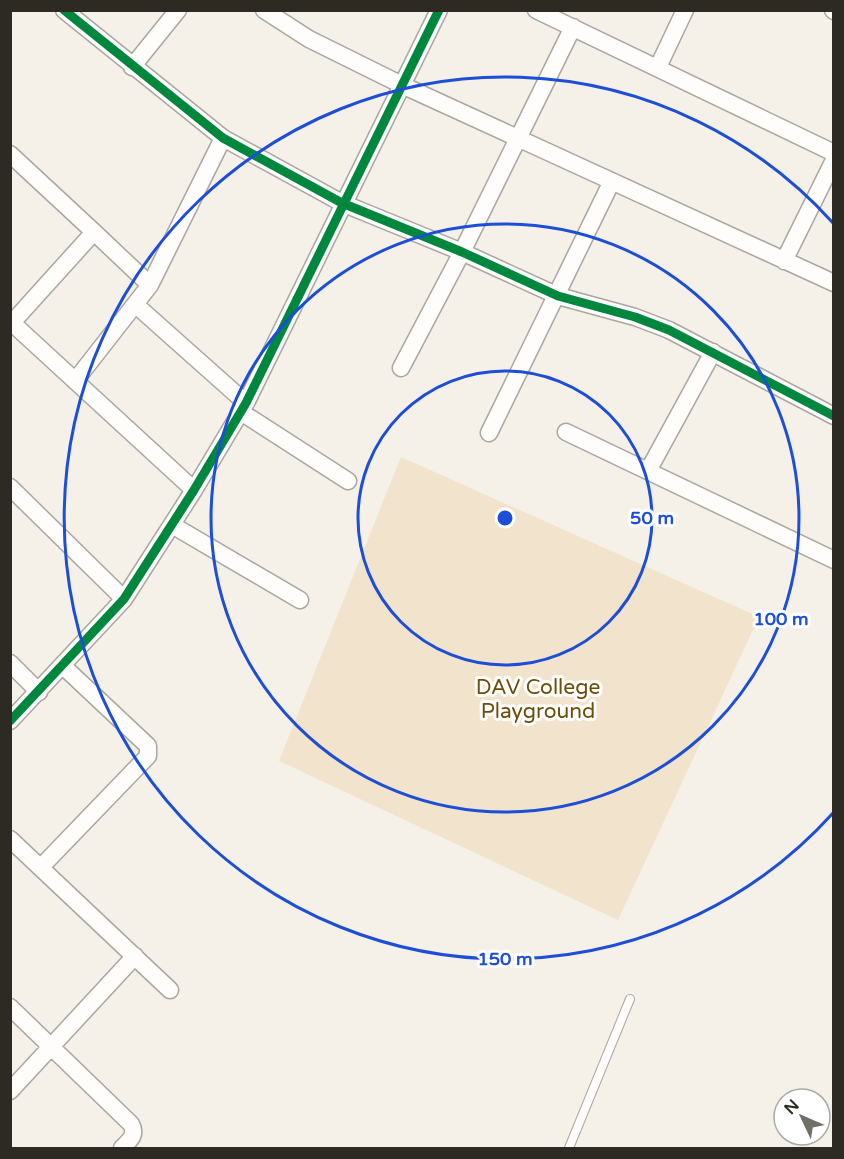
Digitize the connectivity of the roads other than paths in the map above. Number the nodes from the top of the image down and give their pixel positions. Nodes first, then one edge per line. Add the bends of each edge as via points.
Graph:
1 (63, 10) edge
2 (178, 10) edge
3 (264, 10) edge
4 (439, 10) edge
5 (685, 10) edge
6 (544, 12) edge
7 (573, 27) junction
8 (132, 67) junction
9 (658, 68) junction
10 (404, 86) junction
11 (223, 138) junction
12 (516, 139) junction
13 (834, 153) edge
14 (10, 154) edge
15 (834, 160) edge
16 (611, 183) junction
17 (342, 203) junction
18 (94, 232) junction
19 (462, 252) junction
20 (784, 261) junction
21 (834, 283) edge
22 (150, 285) junction
23 (558, 296) junction
24 (136, 306) junction
25 (11, 323) edge
26 (712, 352) junction
27 (401, 368) dead end
28 (75, 381) junction
29 (243, 407) junction
30 (834, 416) edge
31 (566, 432) dead end
32 (489, 433) dead end
33 (648, 471) junction
34 (348, 481) dead end
35 (10, 487) edge
36 (194, 490) junction
37 (172, 525) junction
38 (834, 560) edge
39 (124, 599) junction
40 (300, 600) dead end
41 (10, 663) edge
42 (64, 667) junction
43 (39, 692) junction
44 (10, 722) edge
45 (10, 839) edge
46 (41, 867) junction
47 (135, 956) junction
48 (170, 990) dead end
49 (630, 999) dead end
50 (10, 1007) edge
51 (52, 1046) junction
52 (10, 1090) edge
53 (122, 1149) edge
54 (569, 1149) edge

1 - 8 street
2 - 8 street
3 - 10 street via 309,39
4 - 10 street
5 - 9 street
6 - 7 street
7 - 9 street
7 - 12 street
8 - 11 street
9 - 13 street
10 - 12 street
10 - 17 street
11 - 17 street
11 - 22 street
12 - 16 street
12 - 19 street
14 - 18 street
15 - 20 street
16 - 20 street
16 - 23 street
17 - 19 street
17 - 29 street
18 - 22 street
18 - 25 street
19 - 23 street
19 - 27 street
20 - 21 street
22 - 24 street
23 - 26 street via 635,317
23 - 32 street
24 - 28 street
24 - 29 street
25 - 28 street
26 - 30 street
26 - 33 street
28 - 36 street
29 - 34 street
29 - 36 street
31 - 33 street
33 - 38 street
35 - 39 street
36 - 37 street
37 - 39 street
37 - 40 street
39 - 42 street
41 - 43 street
42 - 43 street
42 - 46 street via 150,750
43 - 44 street
45 - 46 street
46 - 47 street
47 - 48 street
47 - 51 street
49 - 54 lane
50 - 51 street
51 - 52 street
51 - 53 street via 131,1124 134,1136

